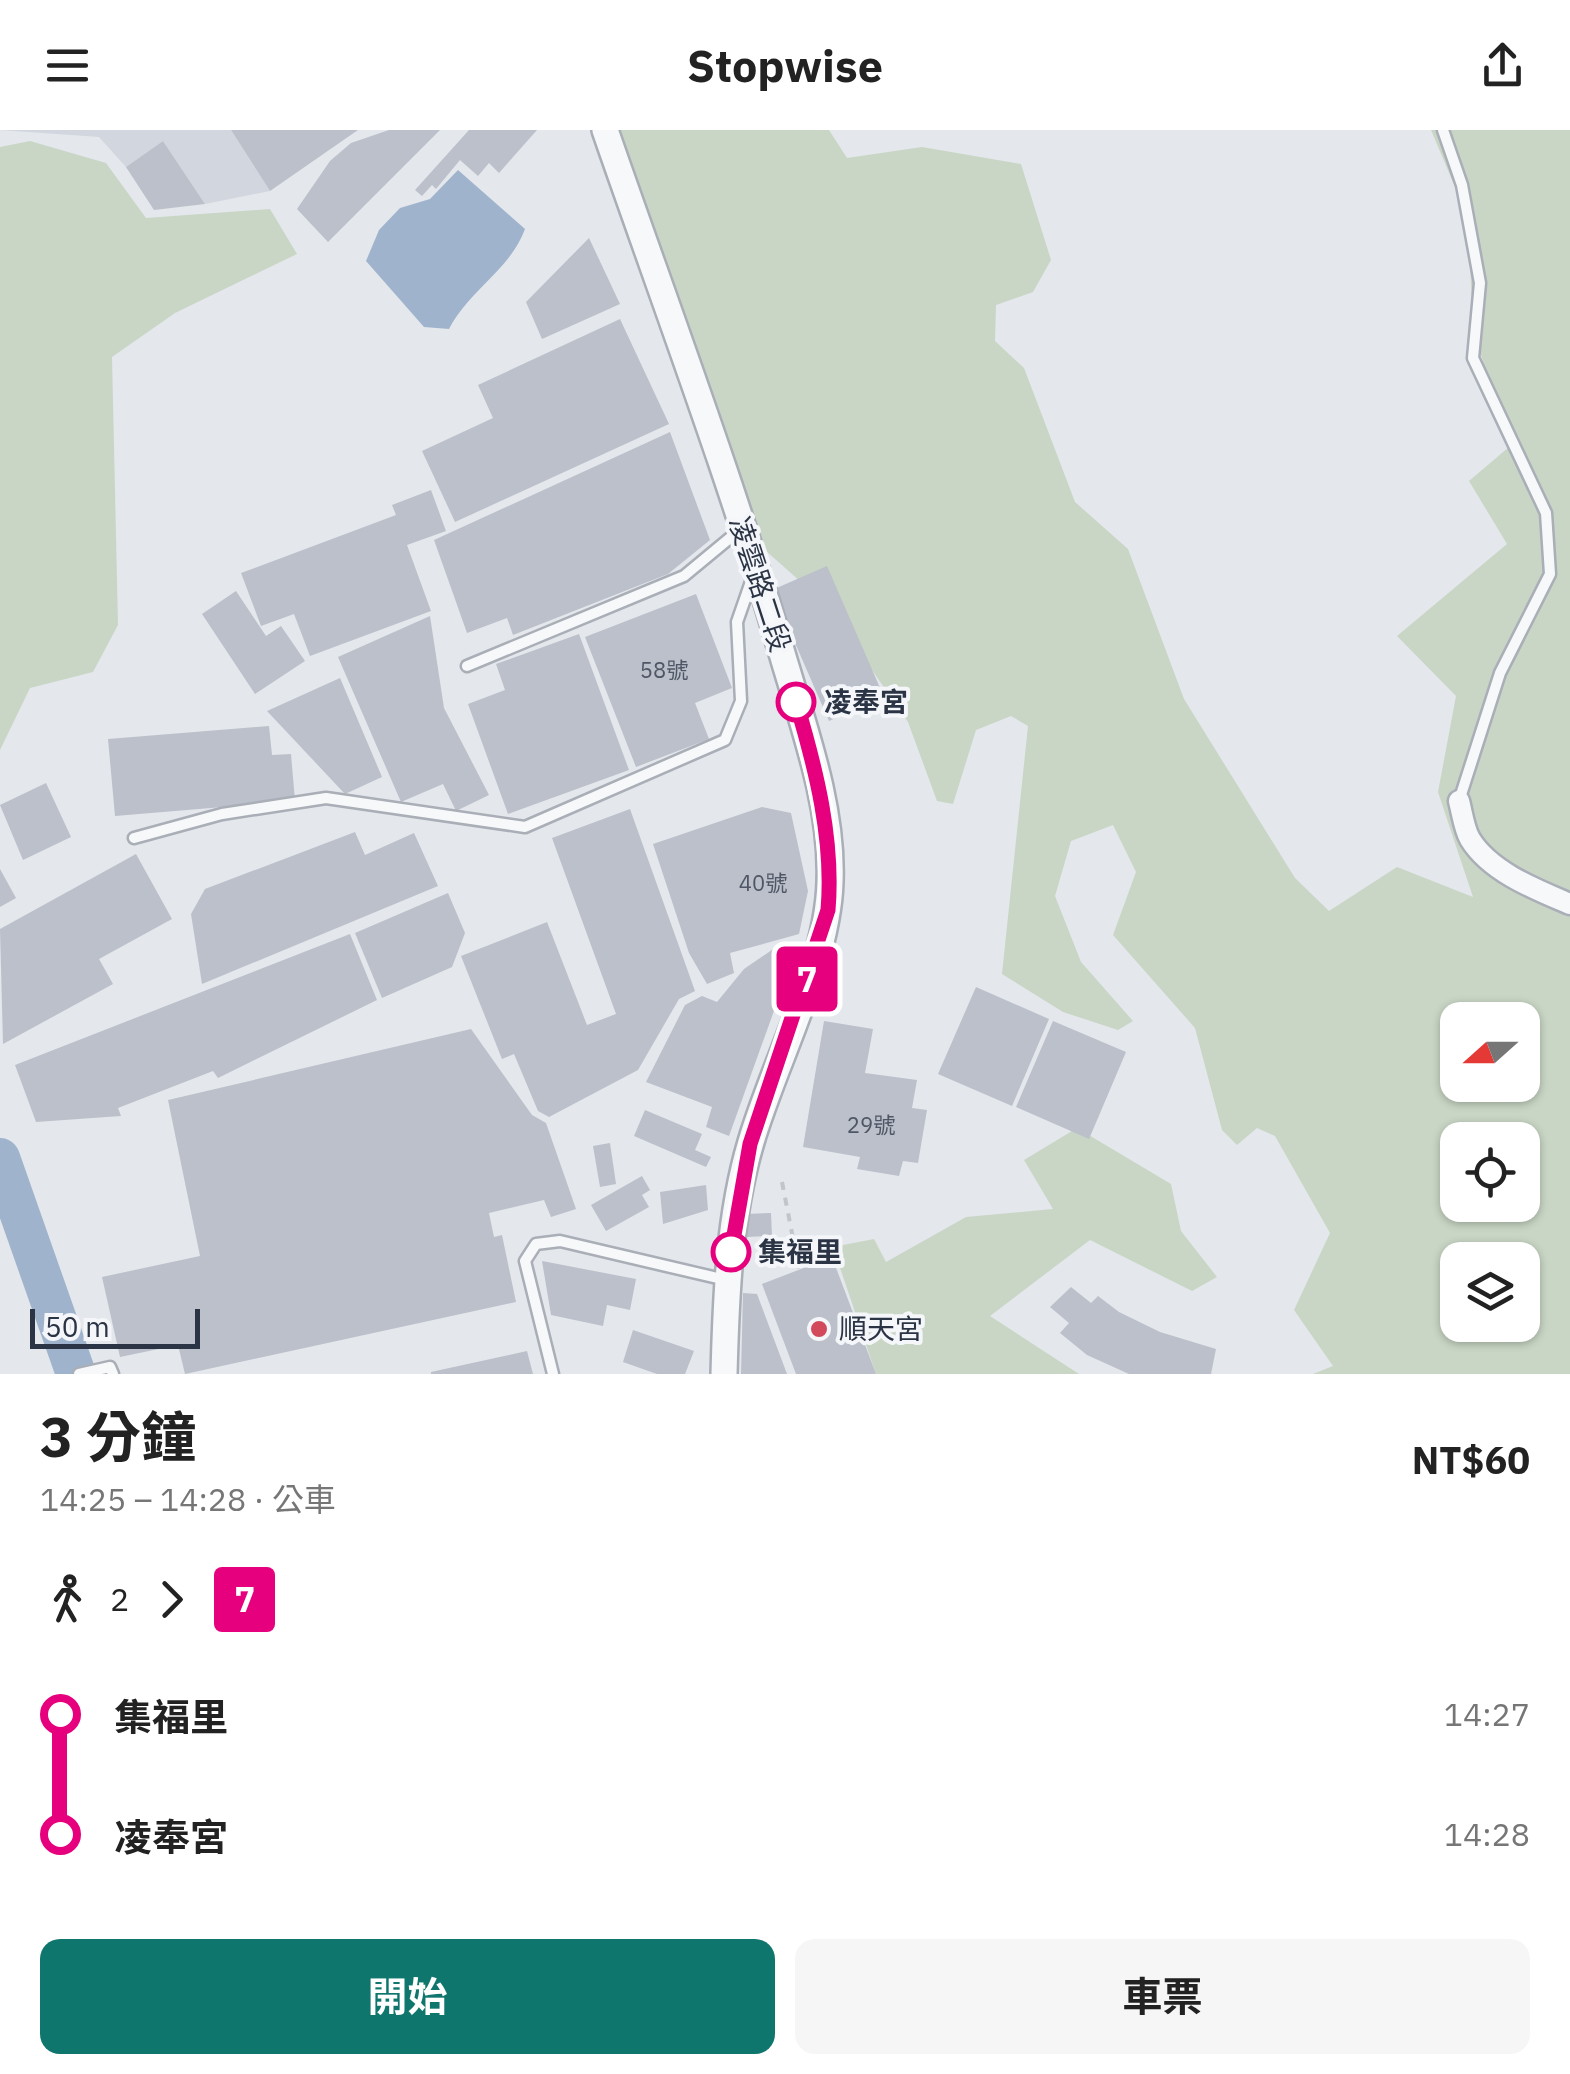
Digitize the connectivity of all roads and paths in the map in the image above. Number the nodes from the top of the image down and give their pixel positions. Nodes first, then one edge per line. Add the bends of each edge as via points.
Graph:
1 (605, 130) edge
2 (1443, 130) edge
3 (742, 528) junction
4 (756, 566) junction
5 (468, 666) dead end
6 (1459, 801) joint
7 (134, 838) dead end
8 (1570, 904) edge
9 (782, 1182) dead end
10 (799, 1269) dead end
11 (726, 1280) junction
12 (79, 1374) edge
13 (114, 1374) edge
14 (554, 1374) edge
15 (724, 1374) edge

1 - 3 street, 凌雲路二段
2 - 6 lane via 1462,184 1480,282 1472,358 1546,513 1550,574 1500,673
3 - 4 street, 凌雲路二段
3 - 5 lane via 684,576
4 - 7 lane via 737,622 742,701 725,740 652,772 525,827 326,798 222,814
4 - 11 street, 凌雲路二段 via 816,769 830,878 828,910 750,1144
6 - 8 street via 1470,840 1520,882
9 - 10 path
11 - 14 lane via 560,1241 536,1244 525,1261
11 - 15 street, 凌雲路二段
12 - 13 lane via 110,1367

